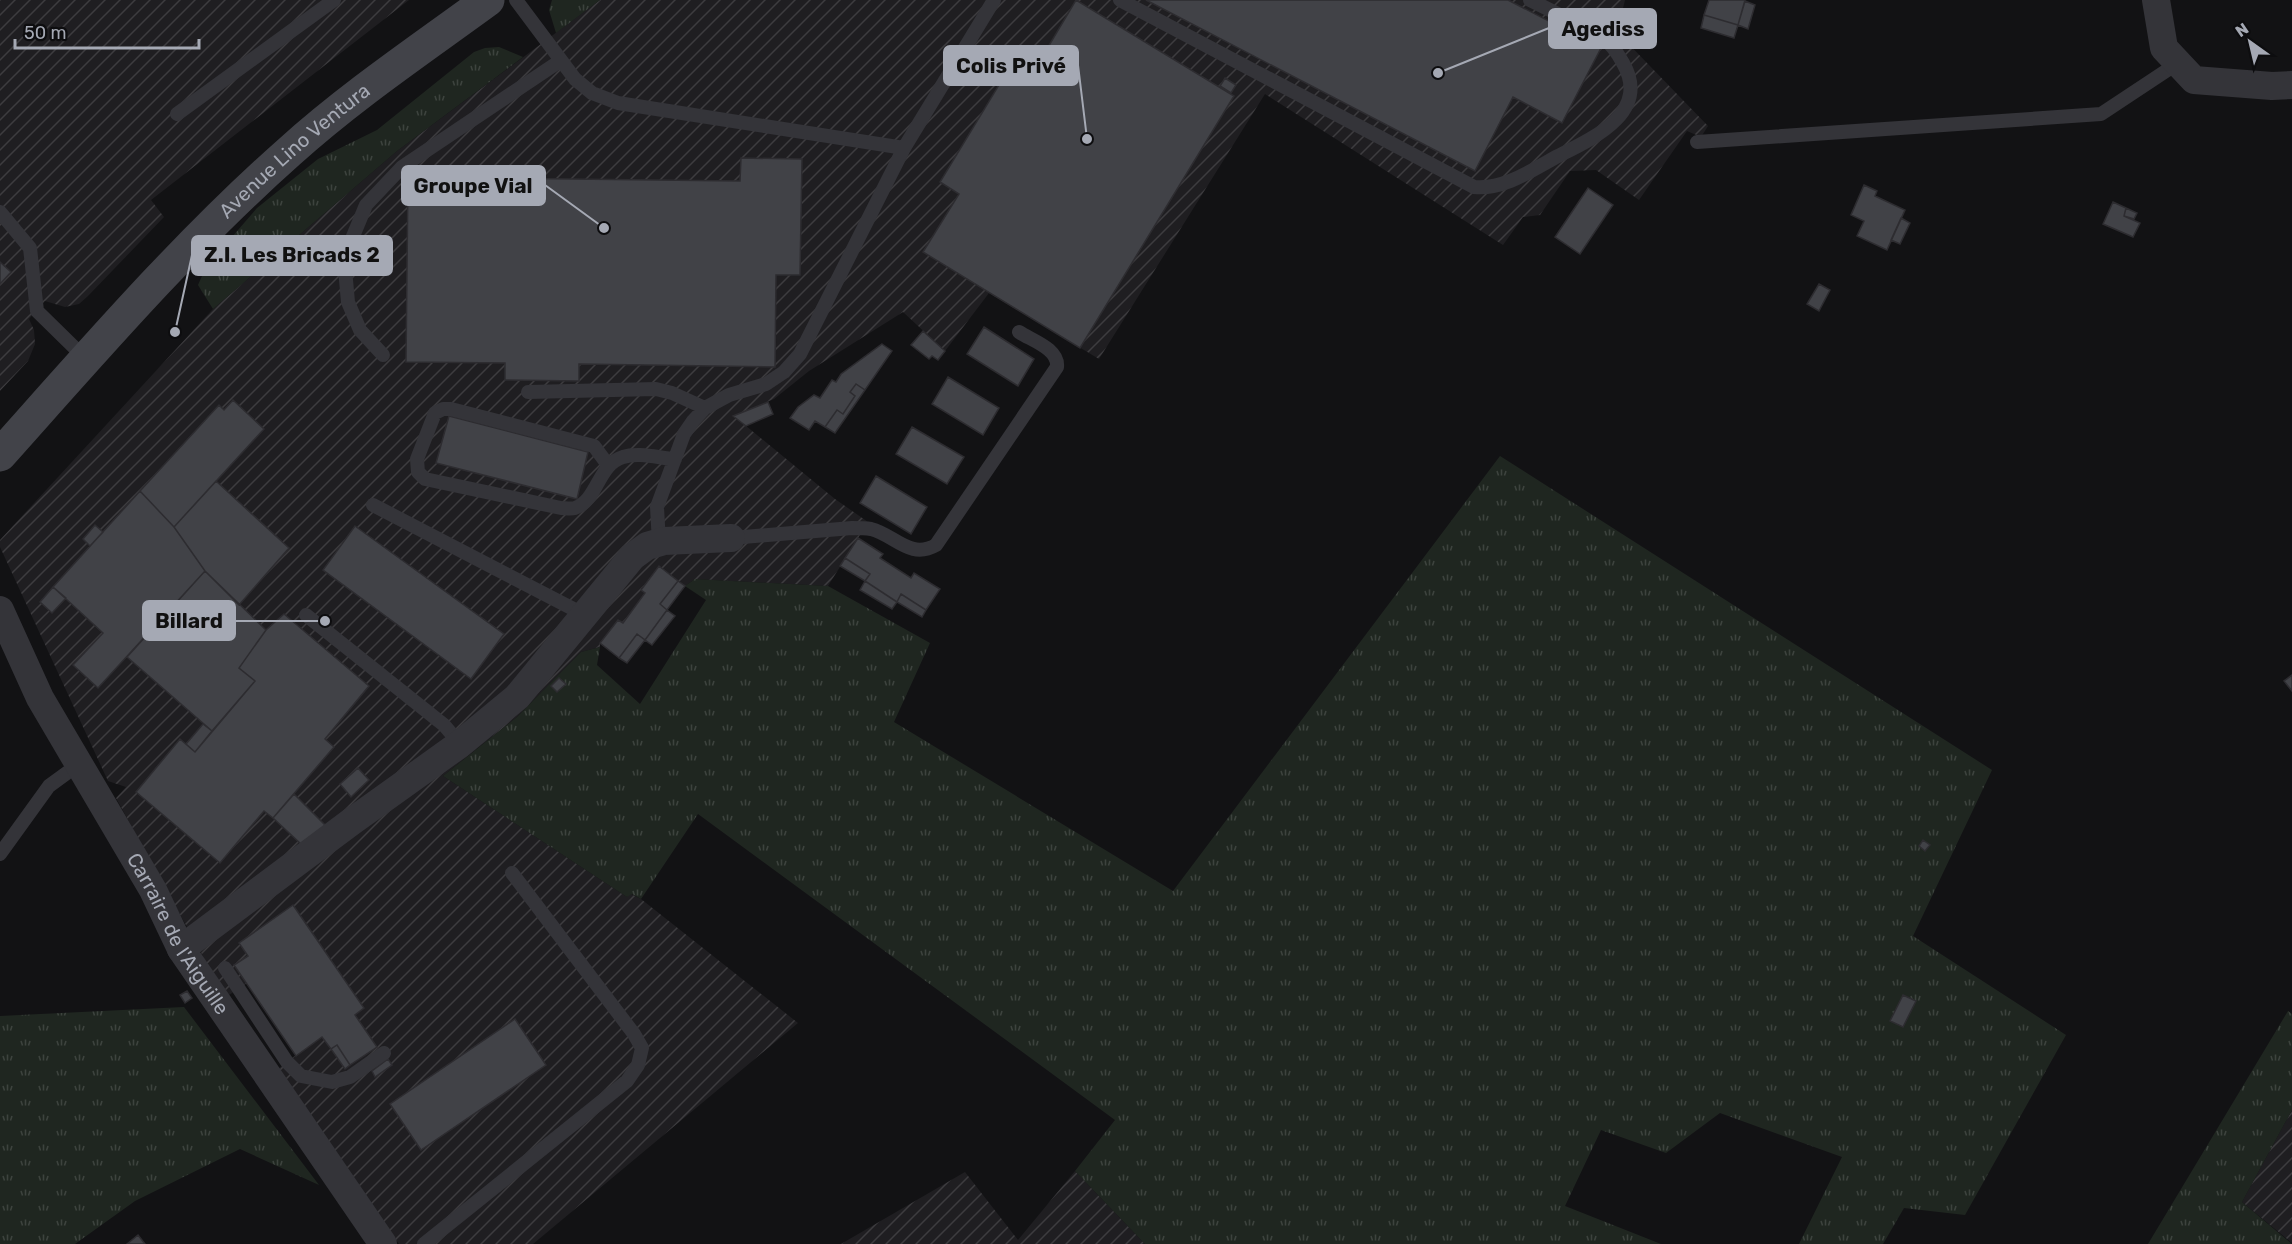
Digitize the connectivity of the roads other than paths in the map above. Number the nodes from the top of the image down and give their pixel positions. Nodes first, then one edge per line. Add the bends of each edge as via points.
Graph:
1 (334, 0) edge
2 (488, 0) edge
3 (516, 0) edge
4 (994, 0) edge
5 (1120, 0) edge
6 (1530, 0) edge
7 (2156, 0) edge
8 (560, 61) junction
9 (2178, 63) junction
10 (2292, 85) edge
11 (177, 114) dead end
12 (1697, 142) dead end
13 (904, 148) junction
14 (0, 212) edge
15 (1019, 332) dead end
16 (383, 355) dead end
17 (87, 359) junction
18 (528, 392) dead end
19 (705, 408) junction
20 (0, 455) edge
21 (675, 459) junction
22 (608, 465) junction
23 (373, 505) dead end
24 (730, 538) joint
25 (659, 543) junction
26 (0, 610) edge
27 (306, 615) dead end
28 (585, 615) junction
29 (460, 744) junction
30 (79, 764) junction
31 (0, 854) edge
32 (512, 873) dead end
33 (181, 949) junction
34 (225, 968) dead end
35 (249, 1027) junction
36 (384, 1053) dead end
37 (383, 1244) edge
38 (424, 1244) edge

1 - 11 lane
2 - 17 main road, Avenue Lino Ventura via 370,86 290,151 222,213
3 - 8 lane
4 - 13 lane
5 - 6 lane via 1474,187 1487,188 1545,163 1608,128 1624,113 1630,93 1629,72 1604,38
7 - 9 street via 2164,48
8 - 13 lane via 591,93 618,103
8 - 16 lane via 402,167 366,205 344,258 348,302 360,330
9 - 10 street via 2194,81
9 - 12 lane via 2102,114
13 - 19 lane via 800,354 766,384 729,395
14 - 17 lane via 30,248 37,311
15 - 24 lane via 1054,353 1057,367 936,545 916,551 872,529 852,528
17 - 20 main road, Avenue Lino Ventura
18 - 19 lane via 656,389
19 - 21 lane via 684,434
21 - 22 lane via 632,455
21 - 25 lane via 657,507
22 - 22 lane via 586,500 575,508 561,508 425,479 418,472 417,459 435,413 443,409 594,446
23 - 28 lane
24 - 25 street
25 - 28 street via 646,546 632,557
26 - 30 street, Carraire de l'Aiguille via 40,698
27 - 29 lane via 444,724
28 - 29 street via 517,697
29 - 33 street
30 - 31 lane via 49,786
30 - 33 street, Carraire de l'Aiguille via 153,890
32 - 38 lane via 634,1034 642,1048 638,1065 627,1081
33 - 35 street, Carraire de l'Aiguille
34 - 35 lane
35 - 36 lane via 302,1076 316,1080 332,1082 350,1077
35 - 37 street, Carraire de l'Aiguille

